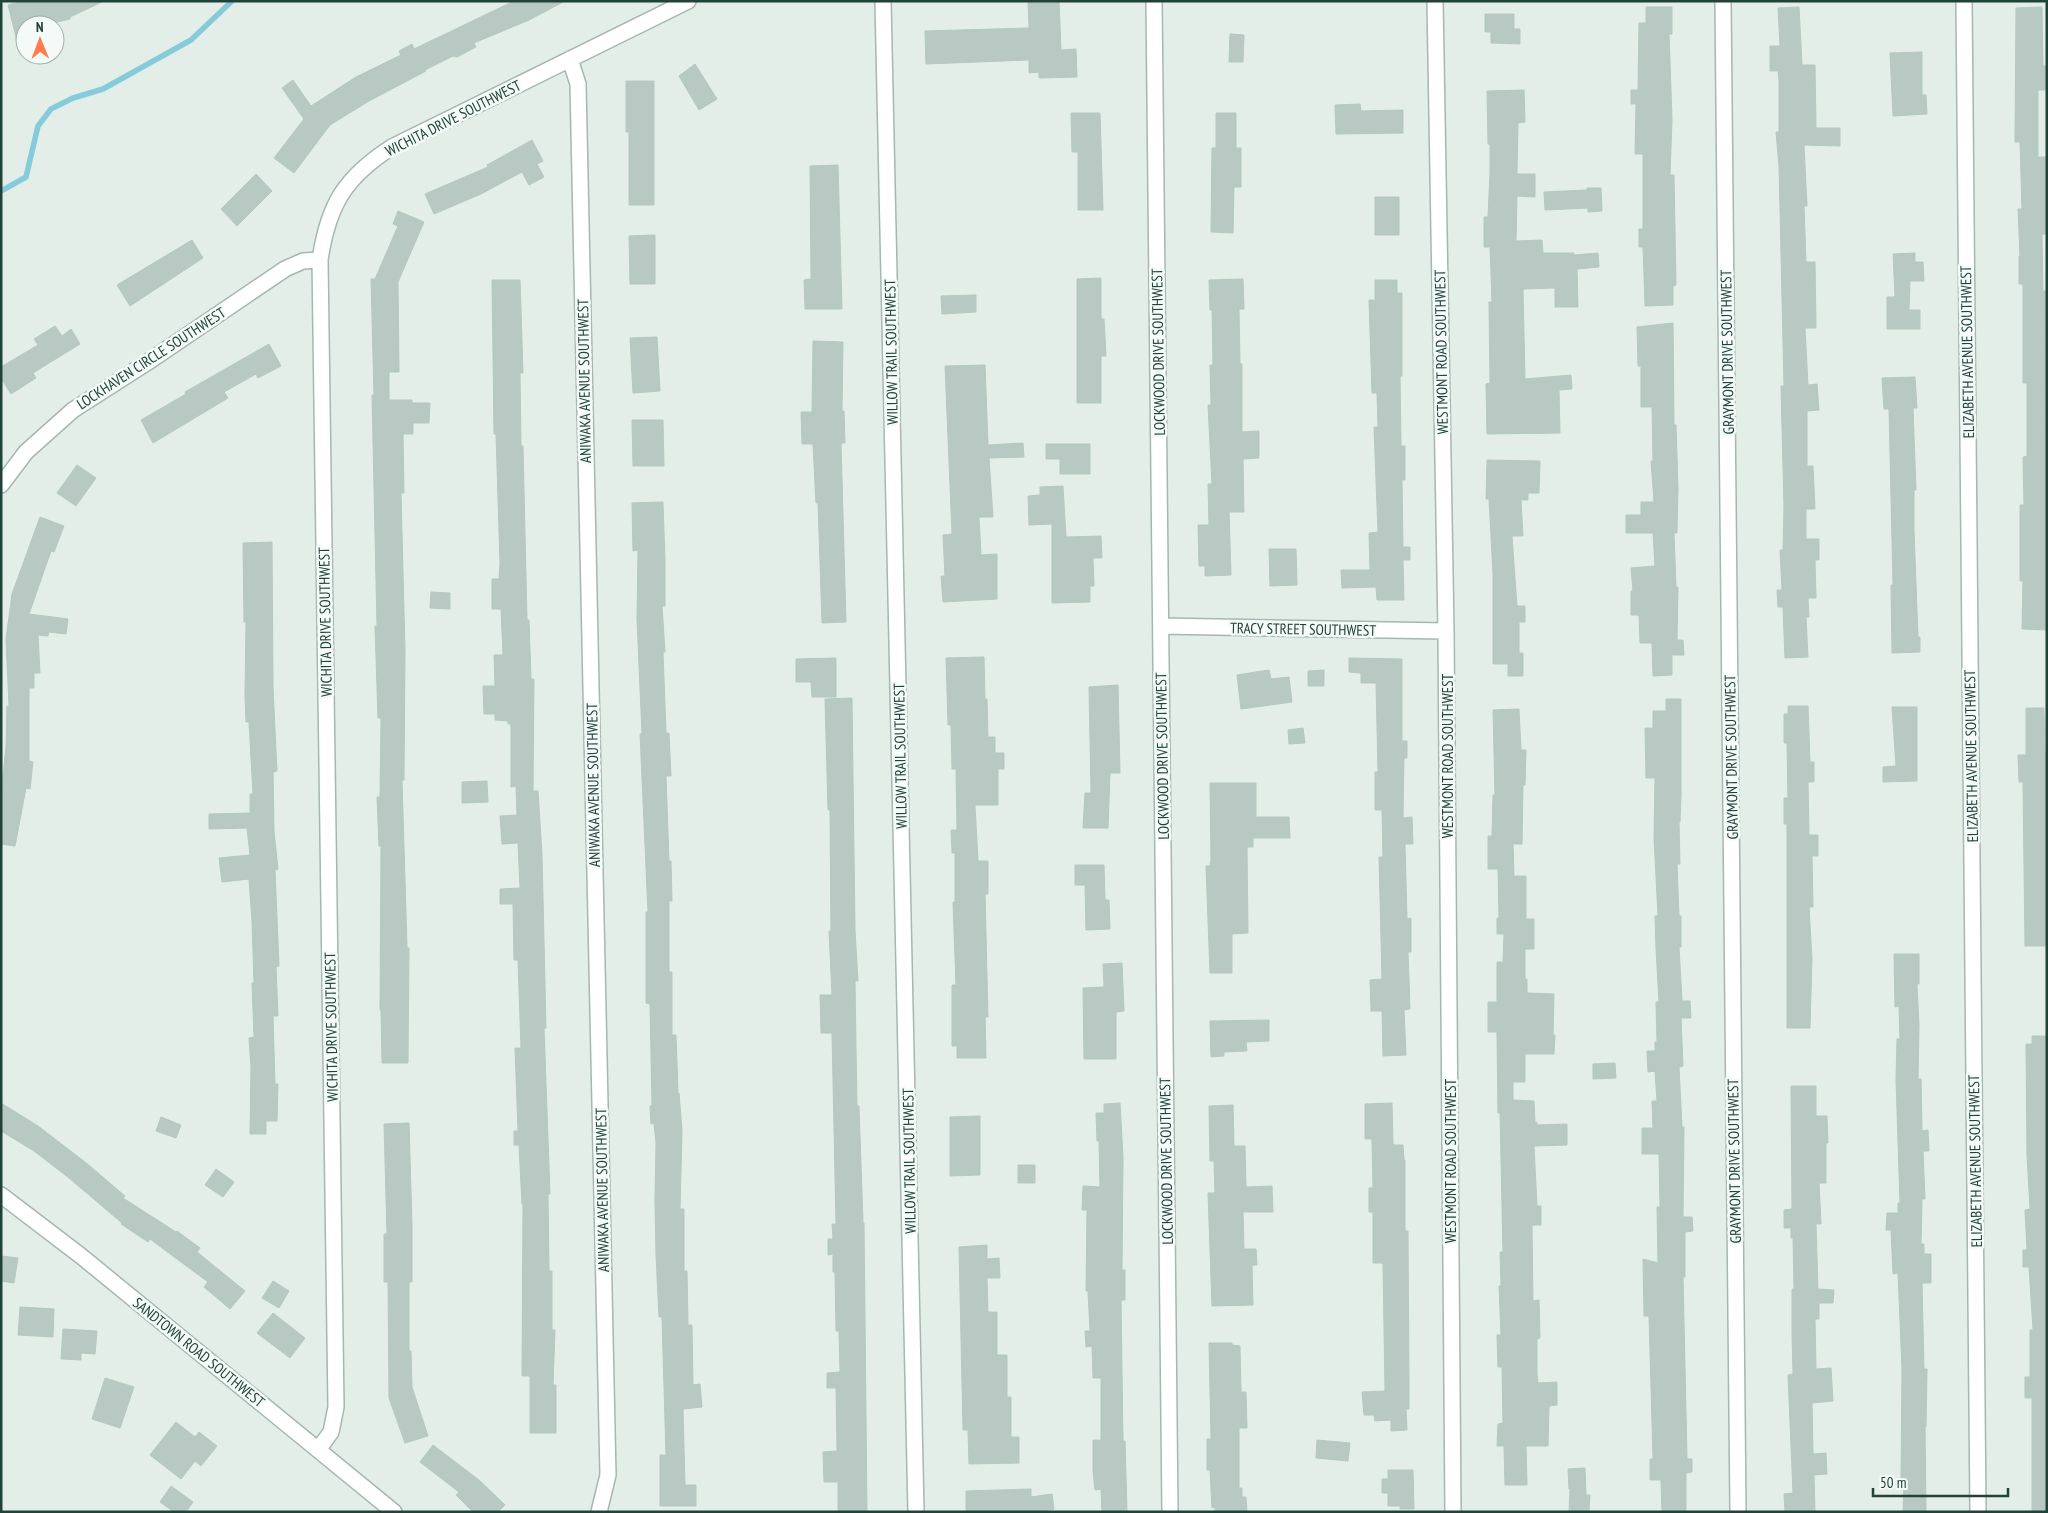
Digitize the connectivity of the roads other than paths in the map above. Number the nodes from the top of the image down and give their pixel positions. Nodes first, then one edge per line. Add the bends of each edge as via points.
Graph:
1 (688, 1) edge
2 (883, 1) edge
3 (1154, 1) edge
4 (1435, 1) edge
5 (1723, 1) edge
6 (1964, 1) edge
7 (570, 59) junction
8 (320, 260) junction
9 (1, 485) edge
10 (1161, 626) junction
11 (1446, 631) junction
12 (1, 1195) edge
13 (318, 1450) junction
14 (394, 1512) edge
15 (600, 1512) edge
16 (916, 1512) edge
17 (1170, 1512) edge
18 (1453, 1512) edge
19 (1738, 1512) edge
20 (1978, 1512) edge

1 - 7 street, WICHITA DRIVE SOUTHWEST
2 - 16 street, WILLOW TRAIL SOUTHWEST
3 - 10 street, LOCKWOOD DRIVE SOUTHWEST
4 - 11 street, WESTMONT ROAD SOUTHWEST
5 - 19 street, GRAYMONT DRIVE SOUTHWEST
6 - 20 street, ELIZABETH AVENUE SOUTHWEST
7 - 8 street, WICHITA DRIVE SOUTHWEST via 371,160 349,182 334,205 324,233
7 - 15 street, ANIWAKA AVENUE SOUTHWEST via 578,84 608,1474
8 - 9 street, LOCKHAVEN CIRCLE SOUTHWEST via 302,261 285,269 73,410 26,452
8 - 13 street, WICHITA DRIVE SOUTHWEST via 336,1407 331,1432
10 - 11 street, TRACY STREET SOUTHWEST
10 - 17 street, LOCKWOOD DRIVE SOUTHWEST
11 - 18 street, WESTMONT ROAD SOUTHWEST
12 - 13 street, SANDTOWN ROAD SOUTHWEST via 82,1256
13 - 14 street, SANDTOWN ROAD SOUTHWEST

